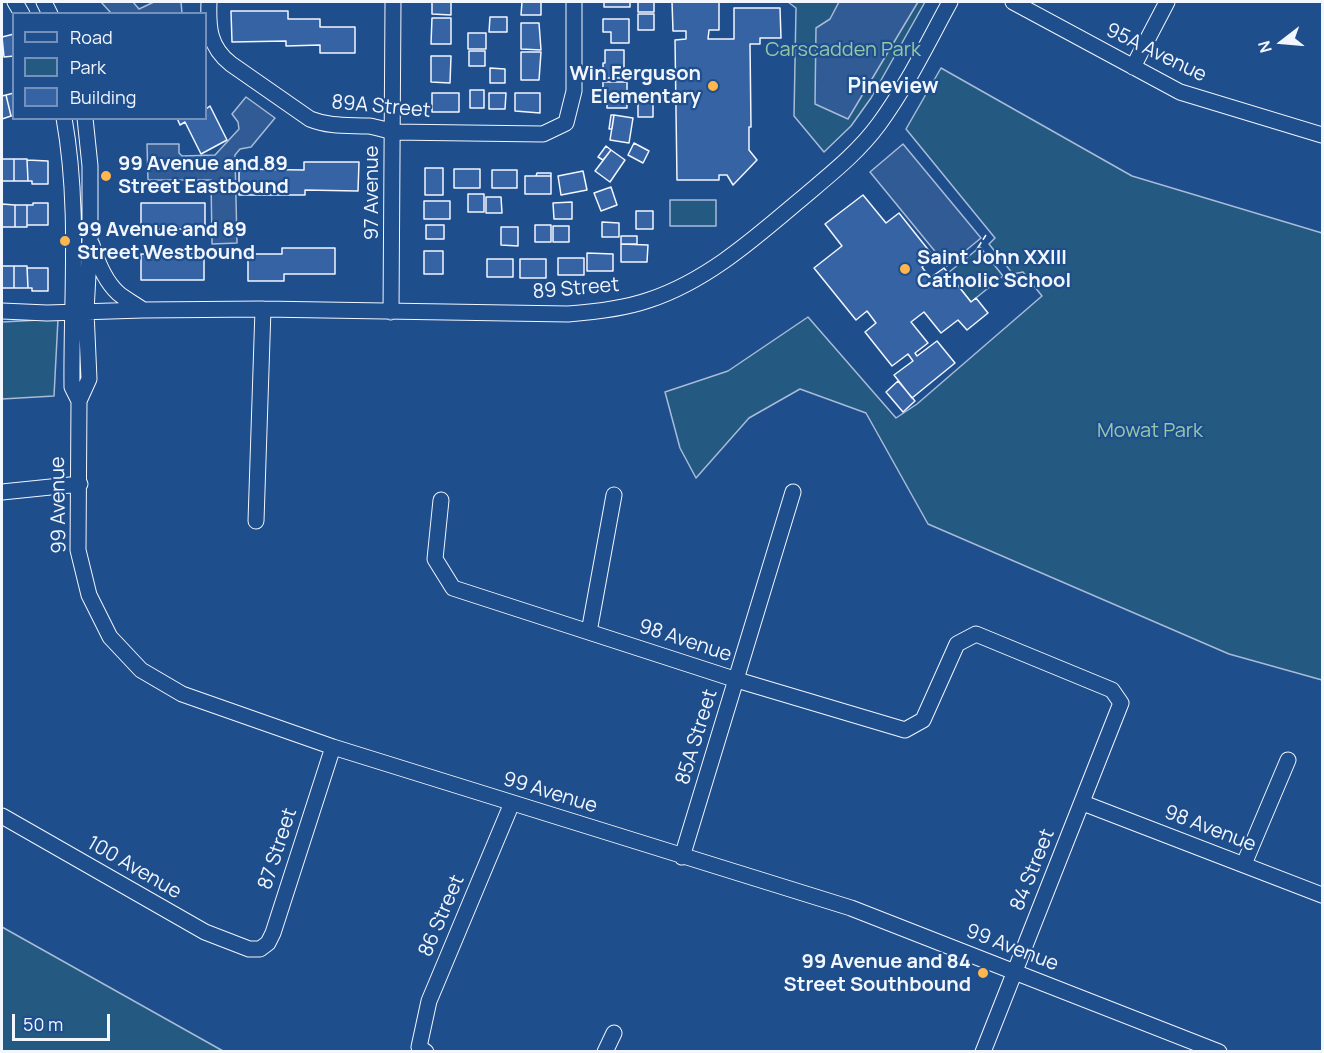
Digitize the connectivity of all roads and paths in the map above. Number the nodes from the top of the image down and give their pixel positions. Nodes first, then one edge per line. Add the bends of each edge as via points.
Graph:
1 (208, 2) edge
2 (393, 2) edge
3 (574, 2) edge
4 (950, 2) edge
5 (1013, 2) edge
6 (1167, 2) edge
7 (1133, 67) junction
8 (64, 120) edge
9 (85, 120) edge
10 (393, 132) junction
11 (1323, 135) edge
12 (90, 239) junction
13 (263, 309) junction
14 (143, 310) junction
15 (2, 311) edge
16 (79, 311) junction
17 (391, 312) junction
18 (80, 484) junction
19 (2, 492) edge
20 (793, 492) dead end
21 (614, 495) dead end
22 (441, 501) dead end
23 (256, 521) dead end
24 (589, 632) junction
25 (737, 680) junction
26 (905, 730) joint
27 (333, 747) junction
28 (1288, 760) dead end
29 (512, 803) junction
30 (1083, 803) junction
31 (2, 816) edge
32 (682, 857) junction
33 (1244, 864) junction
34 (1323, 895) edge
35 (249, 949) joint
36 (1016, 971) junction
37 (614, 1033) dead end
38 (423, 1049) edge
39 (605, 1052) edge
40 (984, 1052) edge
41 (1219, 1052) edge

1 - 10 street, 89A Street via 214,47 231,64 310,119
2 - 10 street, 97 Avenue
3 - 10 street, 89A Street via 574,92 566,123 543,134
4 - 17 street, 89 Street via 892,104 858,149 770,225 690,283 649,301 584,313
5 - 7 street, 95A Avenue
6 - 7 street
7 - 11 street, 95A Avenue via 1180,92
8 - 16 street, 99 Avenue
9 - 12 street, 99 Avenue
10 - 17 street, 97 Avenue
12 - 14 street via 112,286
12 - 16 street, 99 Avenue
13 - 14 street, 89 Street
13 - 17 street, 89 Street
13 - 23 street
14 - 16 street, 89 Street
15 - 16 street, 89 Street
16 - 18 street, 99 Avenue via 72,387 79,401
18 - 19 street
18 - 27 street, 99 Avenue via 78,550 89,595 110,637 141,670 182,694
20 - 25 street, 85A Street
21 - 24 street
22 - 24 street, 98 Avenue via 435,559 453,588
24 - 25 street, 98 Avenue
25 - 26 street, 98 Avenue
25 - 32 street, 85A Street
26 - 30 street, 84 Street via 923,720 957,644 976,634 1112,690 1121,704
27 - 29 street, 99 Avenue
27 - 35 street, 87 Street via 273,933 260,949
28 - 33 street
29 - 32 street, 99 Avenue
29 - 38 street, 86 Street via 429,1001
30 - 33 street, 98 Avenue
30 - 36 street, 84 Street
31 - 35 street, 100 Avenue via 205,932
32 - 36 street, 99 Avenue via 851,908
33 - 34 street, 98 Avenue
36 - 40 street, 84 Street
36 - 41 street, 99 Avenue
37 - 39 street

